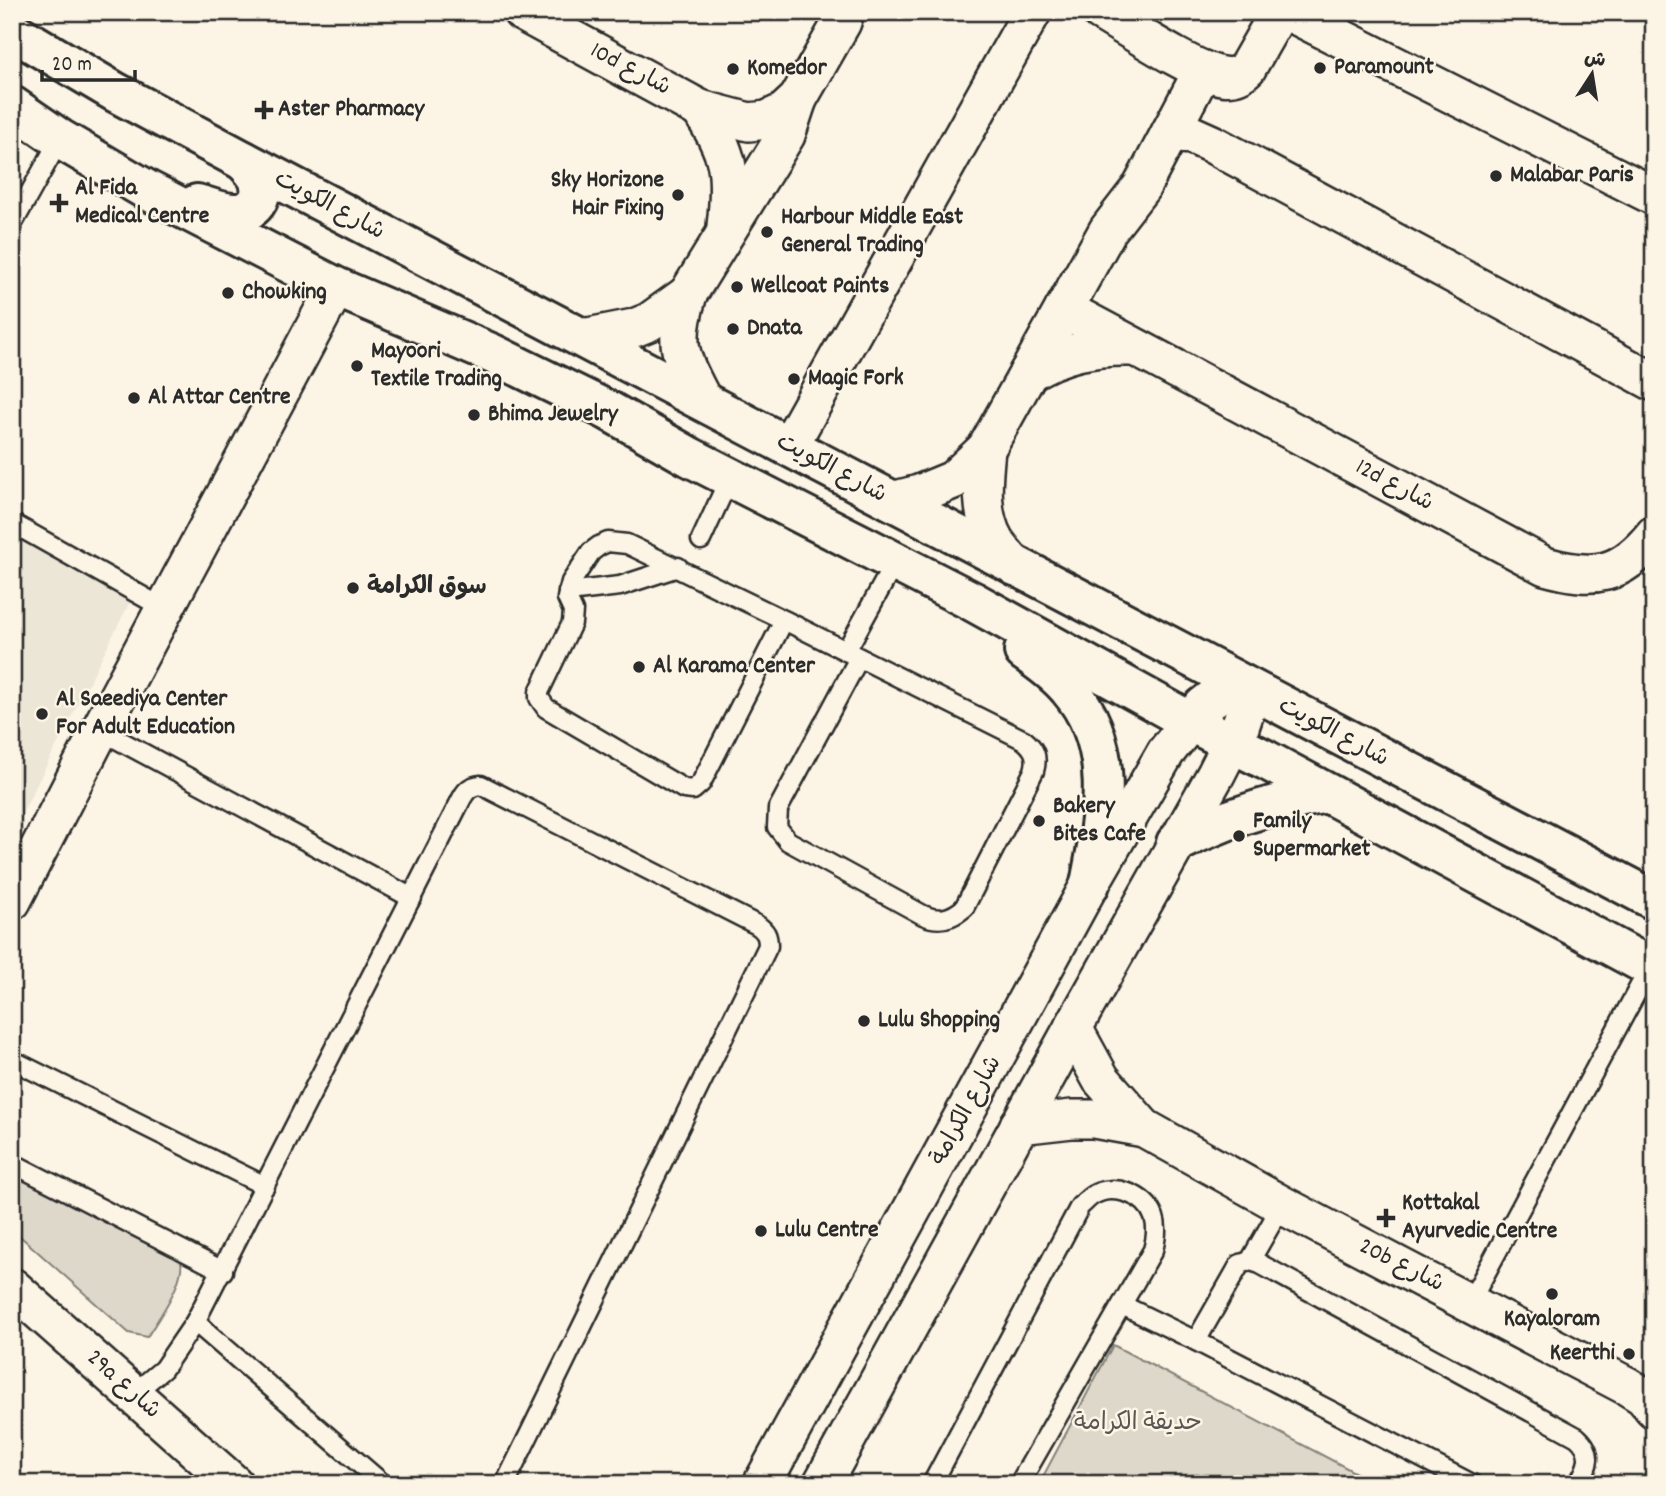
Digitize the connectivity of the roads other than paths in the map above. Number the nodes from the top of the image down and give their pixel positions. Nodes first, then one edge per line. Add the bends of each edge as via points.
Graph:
1 (522, 12) edge
2 (845, 12) edge
3 (1032, 12) edge
4 (1101, 12) edge
5 (1279, 12) edge
6 (1289, 12) edge
7 (12, 31) edge
8 (1191, 64) junction
9 (798, 99) junction
10 (12, 106) edge
11 (701, 109) junction
12 (1170, 133) junction
13 (60, 139) junction
14 (244, 161) junction
15 (147, 190) junction
16 (1654, 196) edge
17 (12, 225) edge
18 (1108, 230) junction
19 (725, 234) junction
20 (335, 287) junction
21 (688, 294) junction
22 (1064, 309) junction
23 (583, 338) junction
24 (1135, 347) junction
25 (1028, 373) junction
26 (1654, 382) edge
27 (702, 399) junction
28 (789, 446) junction
29 (986, 449) junction
30 (730, 477) junction
31 (892, 501) junction
32 (12, 523) edge
33 (1654, 535) edge
34 (701, 540) dead end
35 (895, 562) junction
36 (686, 567) junction
37 (1016, 567) junction
38 (568, 593) junction
39 (972, 601) junction
40 (165, 608) junction
41 (784, 620) junction
42 (853, 654) junction
43 (1243, 686) junction
44 (1189, 722) junction
45 (100, 730) junction
46 (1232, 743) junction
47 (1326, 793) junction
48 (1176, 844) junction
49 (1090, 884) junction
50 (412, 898) junction
51 (1653, 900) edge
52 (12, 901) edge
53 (1652, 968) edge
54 (1073, 1028) junction
55 (12, 1060) edge
56 (1019, 1125) junction
57 (1144, 1128) junction
58 (12, 1163) edge
59 (265, 1186) junction
60 (1282, 1205) junction
61 (1250, 1261) junction
62 (223, 1271) junction
63 (12, 1287) edge
64 (1470, 1302) junction
65 (1122, 1305) junction
66 (195, 1322) junction
67 (1196, 1341) junction
68 (133, 1394) junction
69 (1654, 1409) edge
70 (382, 1483) edge
71 (234, 1484) edge
72 (505, 1484) edge
73 (762, 1484) edge
74 (822, 1484) edge
75 (932, 1484) edge
76 (1019, 1484) edge
77 (1472, 1484) edge
78 (1578, 1484) edge

1 - 11 street, 10d شارع
2 - 9 street, 10d شارع
3 - 28 street
4 - 8 street
5 - 8 street via 1241,74 1222,76
6 - 16 street
7 - 14 main road, شارع الكويت
8 - 12 street
8 - 18 street via 1125,176
9 - 11 street, 10d شارع via 784,112 758,121
9 - 19 street, 10d شارع via 786,135
10 - 13 main road
11 - 19 street, 10d شارع via 727,160 730,181
12 - 18 street via 1137,193
12 - 26 street via 1192,135 1212,144
13 - 15 main road
13 - 17 lane
14 - 15 main road via 261,187 260,198 244,212
14 - 23 main road, شارع الكويت
15 - 20 main road
18 - 22 street
19 - 21 street, 10d شارع
20 - 30 main road via 494,354
20 - 40 street
21 - 23 street, 10d شارع via 649,322
21 - 27 street, 10d شارع via 678,340
22 - 24 street, 12d شارع
22 - 25 street
23 - 27 main road, شارع الكويت
24 - 25 street via 1067,354
24 - 33 street, 12d شارع via 1545,566 1567,572 1603,572 1636,556
25 - 29 street
27 - 28 main road, شارع الكويت
28 - 31 main road, شارع الكويت
29 - 31 street via 953,480
29 - 37 street via 986,520 995,541
30 - 34 lane
30 - 35 main road
31 - 37 main road, شارع الكويت
32 - 40 lane
35 - 39 main road
35 - 42 lane
36 - 38 lane via 620,586
36 - 38 lane via 627,544 608,542 591,552
36 - 41 lane
37 - 43 main road, شارع الكويت
38 - 41 lane via 572,623 540,686 542,703 688,791 701,783
39 - 44 main road
39 - 49 main road via 998,629 1052,671 1086,712 1103,763 1104,789
40 - 45 street
41 - 42 lane
42 - 42 lane via 778,809 777,827 788,841 923,915 933,919 956,915 964,908 1034,771 1036,753 1024,740
43 - 44 street, شارع الكرامة via 1203,706
43 - 46 street via 1247,710
43 - 51 main road, شارع الكويت
44 - 46 main road
44 - 49 street, شارع الكرامة via 1166,752
45 - 50 lane
45 - 52 street
46 - 47 main road
46 - 48 street
47 - 48 main road via 1243,814
47 - 53 main road
48 - 54 street
49 - 73 street, شارع الكرامة
50 - 59 lane
50 - 72 lane via 461,798 473,786 481,785 703,896 757,925 768,937 765,954
53 - 64 lane
54 - 56 street
54 - 57 street, 20b شارع via 1101,1079
55 - 59 lane
56 - 57 street, 20b شارع via 1094,1119
56 - 74 street
57 - 60 street, 20b شارع
58 - 62 lane
59 - 62 lane
60 - 61 lane
60 - 64 street, 20b شارع
61 - 67 lane via 1238,1266
61 - 78 lane via 1577,1437 1589,1453 1589,1464
62 - 66 lane
63 - 68 street, 29a شارع
64 - 69 street, 20b شارع via 1627,1386
65 - 67 lane
65 - 75 lane via 1153,1250 1157,1233 1154,1216 1144,1201 1110,1190 1093,1195 1072,1219
65 - 76 lane
66 - 68 lane via 163,1369
66 - 70 lane
67 - 77 lane
68 - 71 street, 29a شارع

